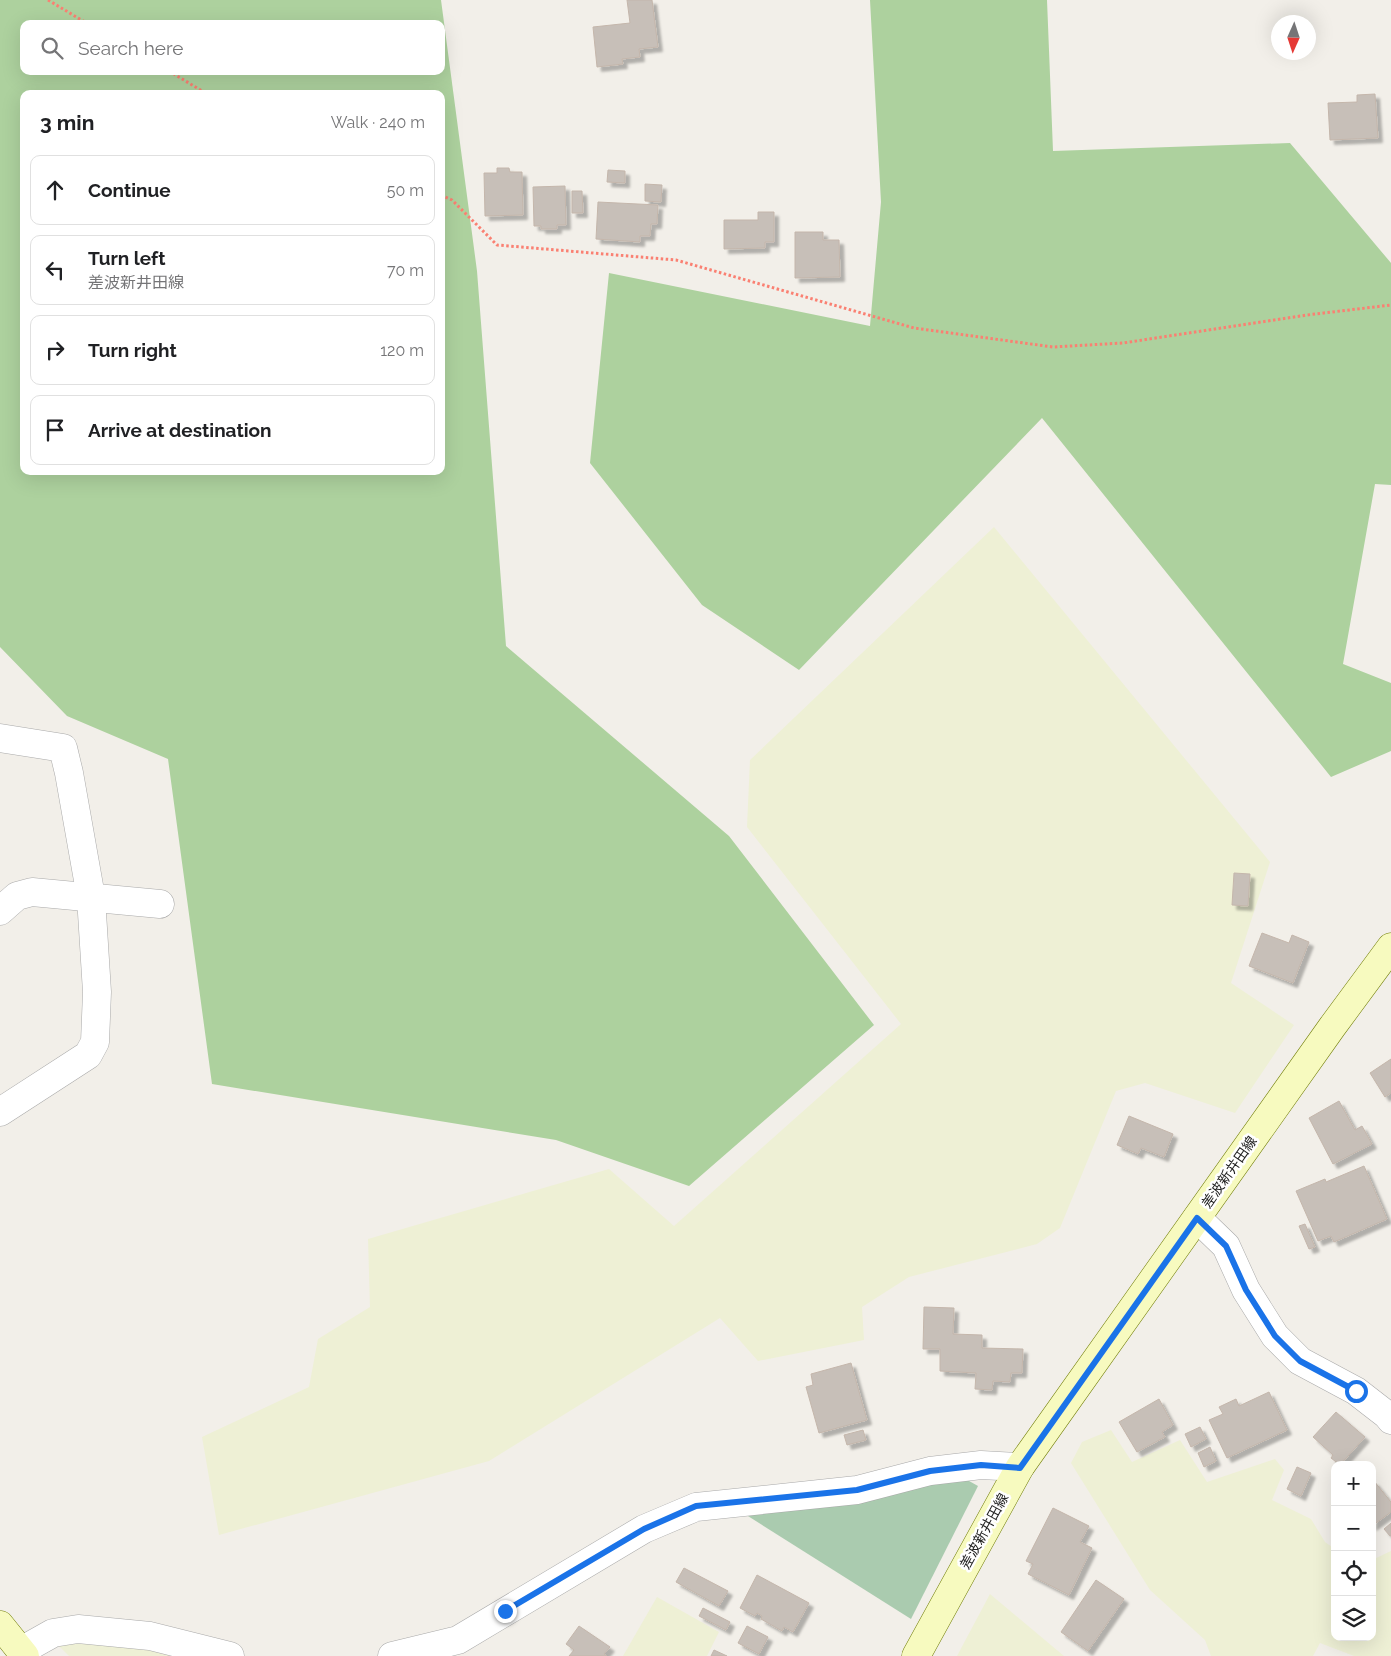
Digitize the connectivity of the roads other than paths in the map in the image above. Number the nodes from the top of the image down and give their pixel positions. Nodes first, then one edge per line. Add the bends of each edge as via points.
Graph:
1 (0, 738) edge
2 (90, 898) junction
3 (160, 904) dead end
4 (0, 911) edge
5 (1391, 947) edge
6 (0, 1112) edge
7 (1197, 1218) junction
8 (1391, 1420) edge
9 (1020, 1468) junction
10 (0, 1625) edge
11 (23, 1654) edge
12 (230, 1656) edge
13 (392, 1656) edge
14 (916, 1656) edge

1 - 2 street via 63,748
2 - 3 street
2 - 4 street via 32,892 17,896
2 - 6 street via 97,992 95,1042 88,1055
5 - 7 main road, 差波新井田線
7 - 8 street via 1226,1246 1246,1290 1275,1336 1300,1361 1356,1391
7 - 9 main road, 差波新井田線
9 - 13 street via 981,1465 930,1471 857,1490 696,1506 644,1529 458,1640
9 - 14 main road, 差波新井田線
10 - 11 main road
11 - 12 street via 53,1633 78,1629 150,1636

